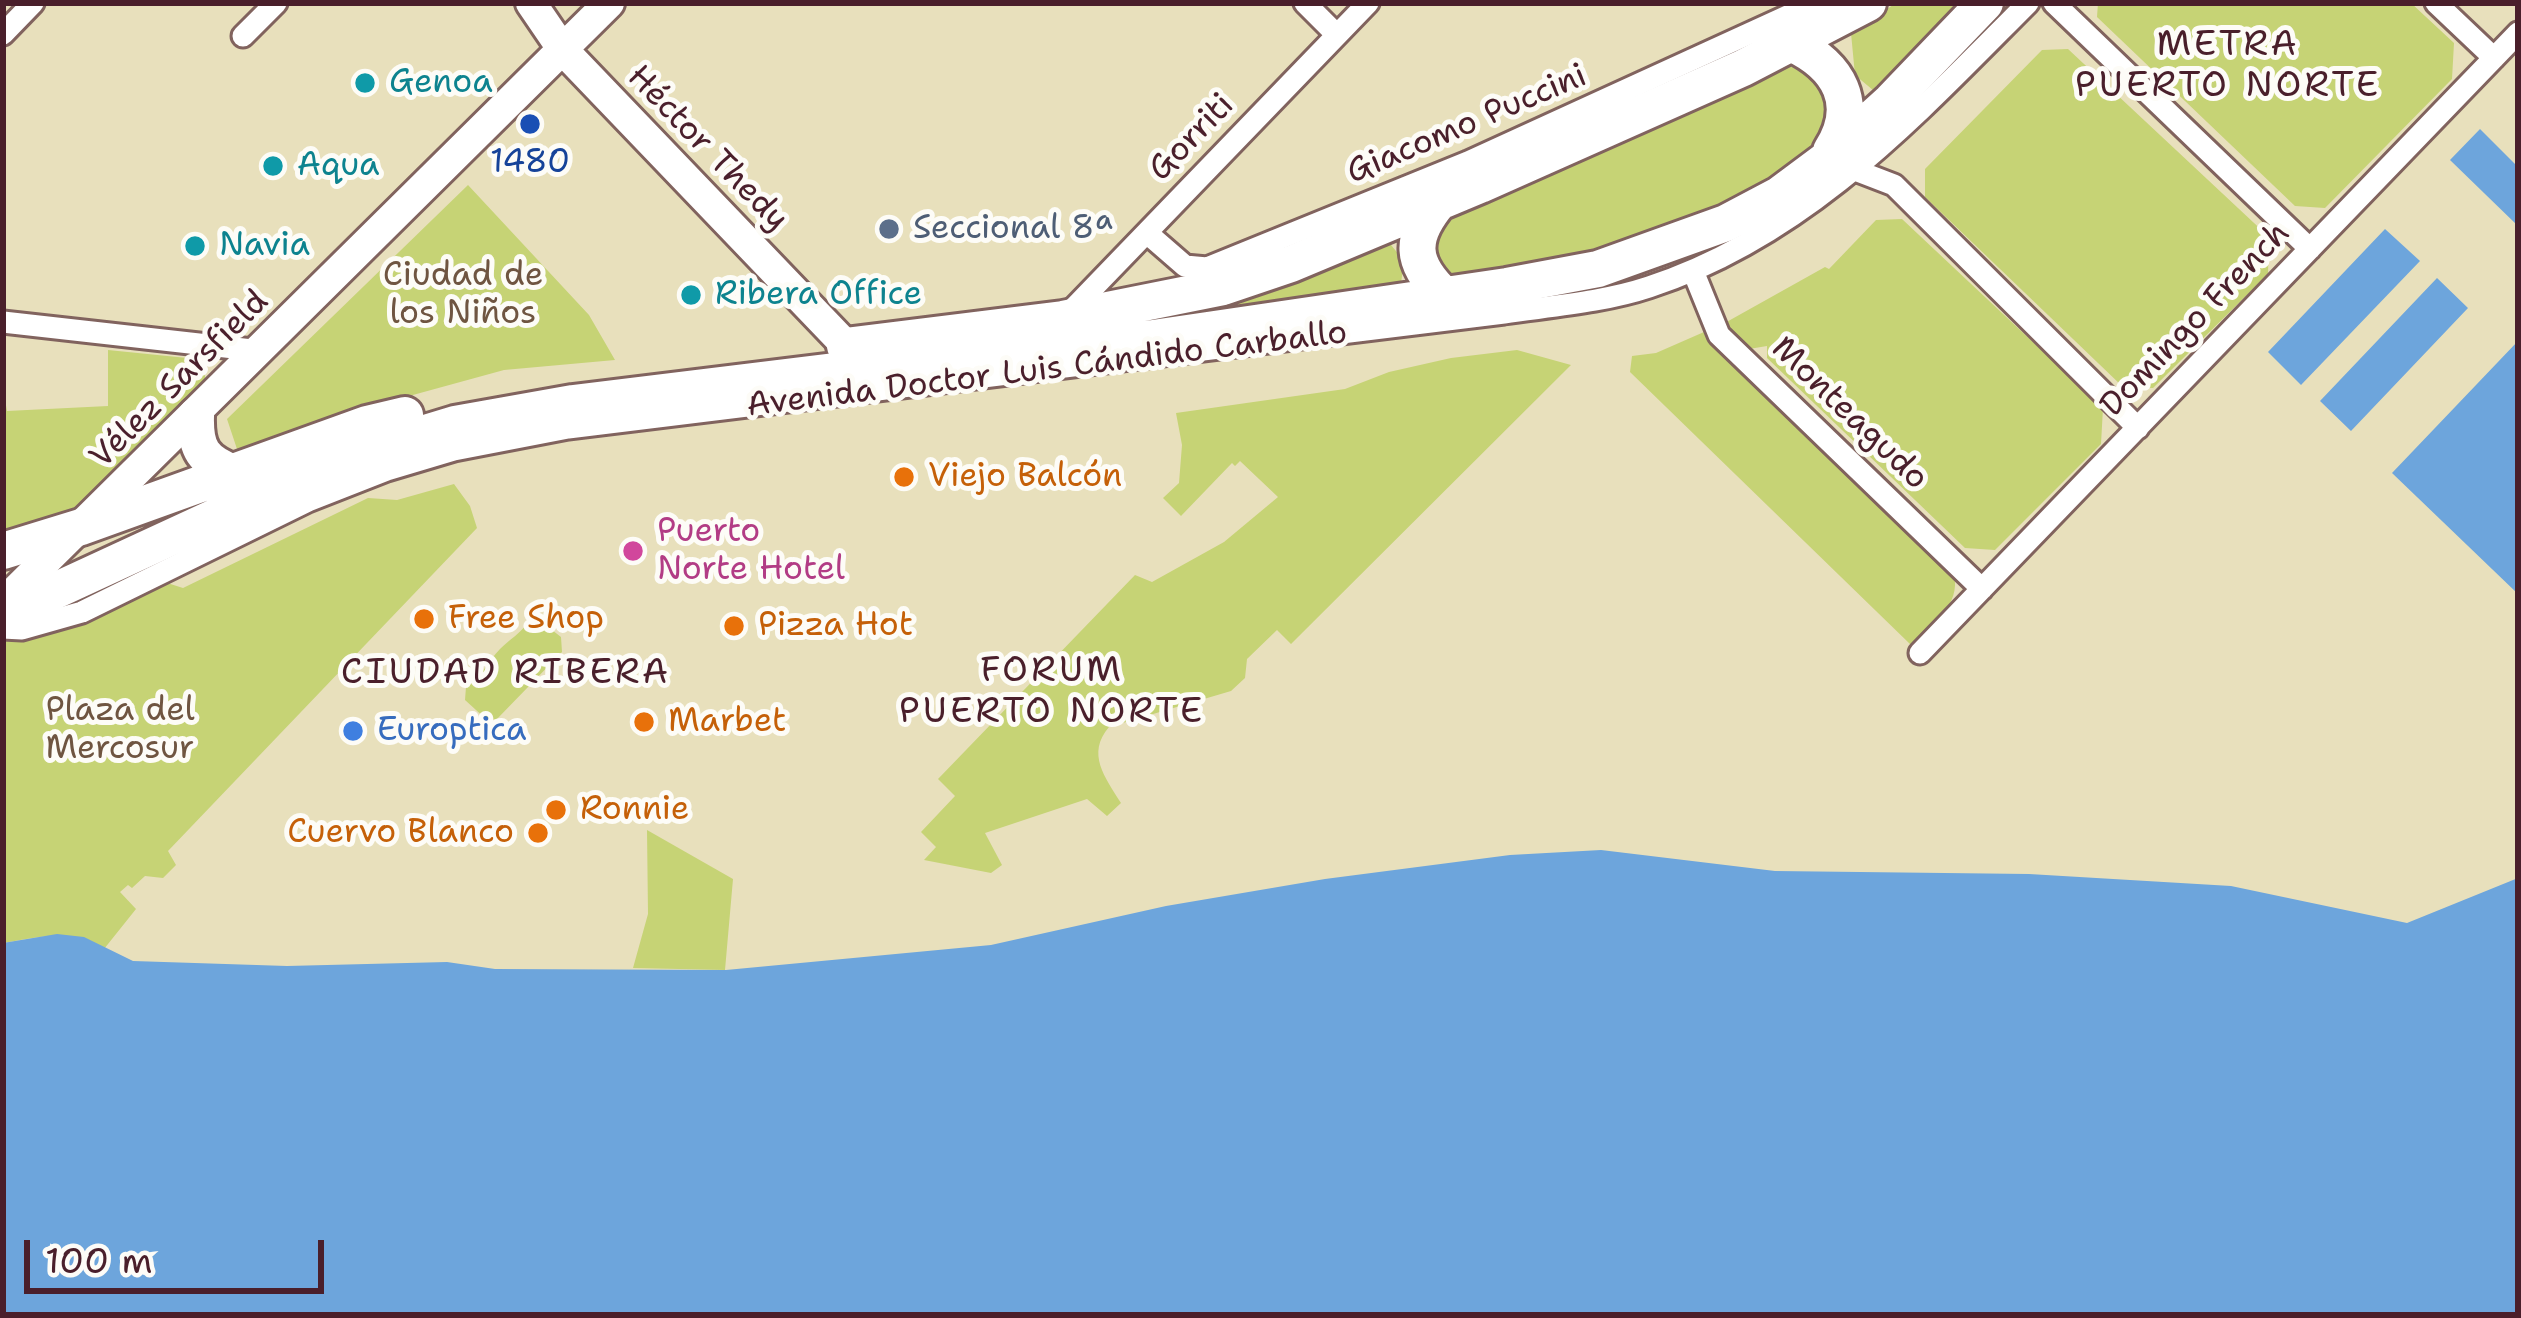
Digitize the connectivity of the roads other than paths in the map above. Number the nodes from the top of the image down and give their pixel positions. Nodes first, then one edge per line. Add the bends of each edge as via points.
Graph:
1 (33, 3) edge
2 (276, 3) edge
3 (531, 3) edge
4 (609, 3) edge
5 (1305, 3) edge
6 (1368, 3) edge
7 (1816, 3) edge
8 (1985, 3) edge
9 (2028, 3) edge
10 (2054, 3) edge
11 (2436, 3) edge
12 (1851, 6) edge
13 (2518, 33) edge
14 (3, 34) edge
15 (1337, 35) junction
16 (243, 36) dead end
17 (1792, 44) junction
18 (563, 50) junction
19 (2494, 58) junction
20 (1841, 165) junction
21 (1438, 202) junction
22 (1726, 224) junction
23 (1147, 232) junction
24 (2310, 249) junction
25 (1703, 266) junction
26 (1444, 295) junction
27 (1517, 298) junction
28 (1064, 319) junction
29 (3, 322) edge
30 (261, 351) junction
31 (868, 368) junction
32 (196, 416) junction
33 (2138, 428) junction
34 (234, 472) junction
35 (81, 527) junction
36 (3, 551) edge
37 (1982, 590) junction
38 (3, 603) edge
39 (3, 616) edge
40 (3, 628) edge
41 (1920, 653) dead end

1 - 14 street
2 - 16 street
3 - 18 main road, Héctor Thedy
4 - 18 main road, Vélez Sarsfield
5 - 15 street
6 - 15 street, Gorriti
7 - 23 street, Giacomo Puccini via 1468,162 1207,268 1185,266
8 - 20 main road, Avenida Doctor Luis Cándido Carballo
9 - 20 street, Avenida Doctor Luis Cándido Carballo via 1892,140
10 - 24 street
11 - 19 street
12 - 17 main road, Avenida Doctor Luis Cándido Carballo
13 - 19 street, Domingo French
15 - 23 street, Gorriti
17 - 20 main road via 1838,78 1846,106
17 - 21 main road, Avenida Doctor Luis Cándido Carballo
18 - 30 main road, Vélez Sarsfield
18 - 31 main road, Héctor Thedy
19 - 24 street, Domingo French
20 - 22 main road, Avenida Doctor Luis Cándido Carballo
20 - 25 street, Avenida Doctor Luis Cándido Carballo via 1780,226
20 - 33 street via 1894,185
21 - 26 main road via 1421,224 1416,250 1425,276
21 - 28 main road, Avenida Doctor Luis Cándido Carballo via 1223,287
22 - 25 main road
22 - 27 main road, Avenida Doctor Luis Cándido Carballo
23 - 28 street, Gorriti
24 - 33 street, Domingo French
25 - 27 street, Avenida Doctor Luis Cándido Carballo via 1644,289
25 - 37 street, Monteagudo via 1719,335
26 - 27 main road, Avenida Doctor Luis Cándido Carballo
26 - 31 main road, Avenida Doctor Luis Cándido Carballo via 1058,352
27 - 31 street, Avenida Doctor Luis Cándido Carballo
28 - 31 main road, Avenida Doctor Luis Cándido Carballo
29 - 30 street
30 - 32 main road, Vélez Sarsfield
31 - 34 main road, Avenida Doctor Luis Cándido Carballo via 448,404
31 - 39 main road, Avenida Doctor Luis Cándido Carballo via 455,424 296,480
31 - 40 street, Avenida Doctor Luis Cándido Carballo via 454,450 308,501 82,612
32 - 34 main road via 200,452
32 - 35 main road, Vélez Sarsfield
33 - 37 street, Domingo French
34 - 35 main road, Avenida Doctor Luis Cándido Carballo
35 - 36 main road, Avenida Doctor Luis Cándido Carballo
35 - 38 main road, Vélez Sarsfield
37 - 41 street, Domingo French

